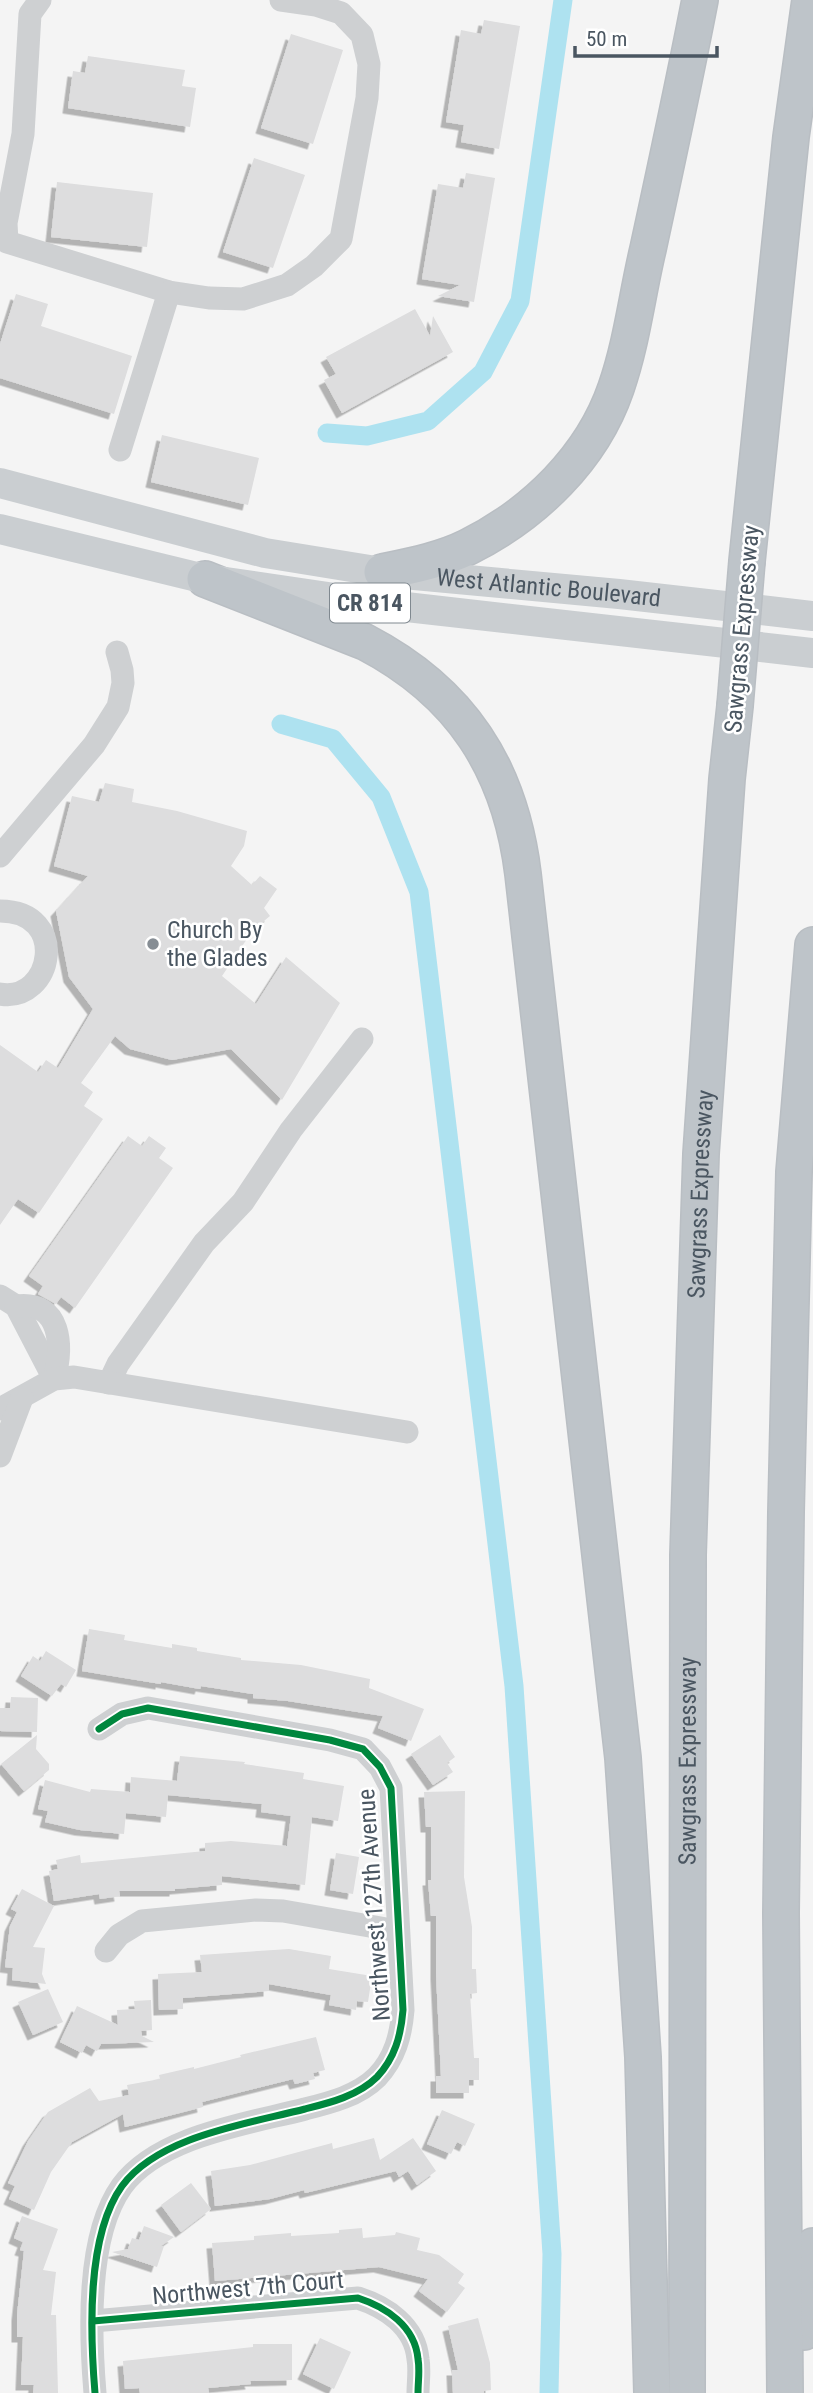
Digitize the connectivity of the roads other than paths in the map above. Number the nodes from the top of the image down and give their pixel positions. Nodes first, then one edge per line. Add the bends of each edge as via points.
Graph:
1 (40, 0) edge
2 (281, 0) edge
3 (700, 0) edge
4 (810, 0) edge
5 (7, 186) edge
6 (3, 222) edge
7 (169, 292) junction
8 (120, 450) dead end
9 (0, 483) edge
10 (0, 529) edge
11 (382, 572) junction
12 (205, 579) junction
13 (813, 616) edge
14 (117, 652) dead end
15 (813, 653) edge
16 (0, 856) edge
17 (0, 911) edge
18 (813, 945) edge
19 (0, 994) edge
20 (362, 1039) dead end
21 (8, 1301) edge
22 (54, 1379) junction
23 (109, 1383) junction
24 (22, 1398) junction
25 (0, 1409) edge
26 (407, 1432) dead end
27 (0, 1456) edge
28 (99, 1729) dead end
29 (398, 1931) junction
30 (106, 1951) dead end
31 (813, 2246) edge
32 (93, 2322) junction
33 (95, 2393) edge
34 (418, 2393) edge
35 (652, 2393) edge
36 (687, 2393) edge
37 (786, 2393) edge

1 - 5 street via 30,14 23,134
2 - 7 street via 341,13 362,35 369,64 367,98 341,239 287,285 243,299
3 - 11 highway via 636,316 604,417 556,484 513,520 468,547
4 - 36 highway, Sawgrass Expressway, bridge via 747,561 701,1154 688,1541
5 - 6 street
6 - 7 street via 7,242
7 - 8 street
9 - 11 main road, West Atlantic Boulevard / CR 814 via 265,553
10 - 12 main road, West Atlantic Boulevard / CR 814
11 - 13 main road, West Atlantic Boulevard / CR 814
12 - 15 main road, West Atlantic Boulevard / CR 814 via 362,602
12 - 35 highway via 365,642 416,674 469,727 495,770 514,821 623,1758 643,2057
14 - 16 street via 123,683 118,707 94,745
17 - 19 street via 16,911 33,920 46,941 47,962 37,980 23,991
18 - 37 highway via 794,1172 786,1526 781,1913
20 - 23 street via 291,1130 243,1202 204,1243
21 - 22 street via 36,1307 49,1316 58,1331
22 - 23 street
22 - 24 street
23 - 26 street
24 - 25 street
24 - 27 street
28 - 29 street, Northwest 127th Avenue via 122,1714 148,1709 363,1749 391,1788
29 - 30 street via 256,1910 142,1921 119,1935
29 - 32 street, Northwest 127th Avenue via 401,2034 376,2078 330,2103 215,2131 138,2168 109,2210 99,2239
31 - 37 highway via 804,2334
32 - 33 street
32 - 34 street, Northwest 7th Court via 358,2298 380,2305 412,2337 418,2357

